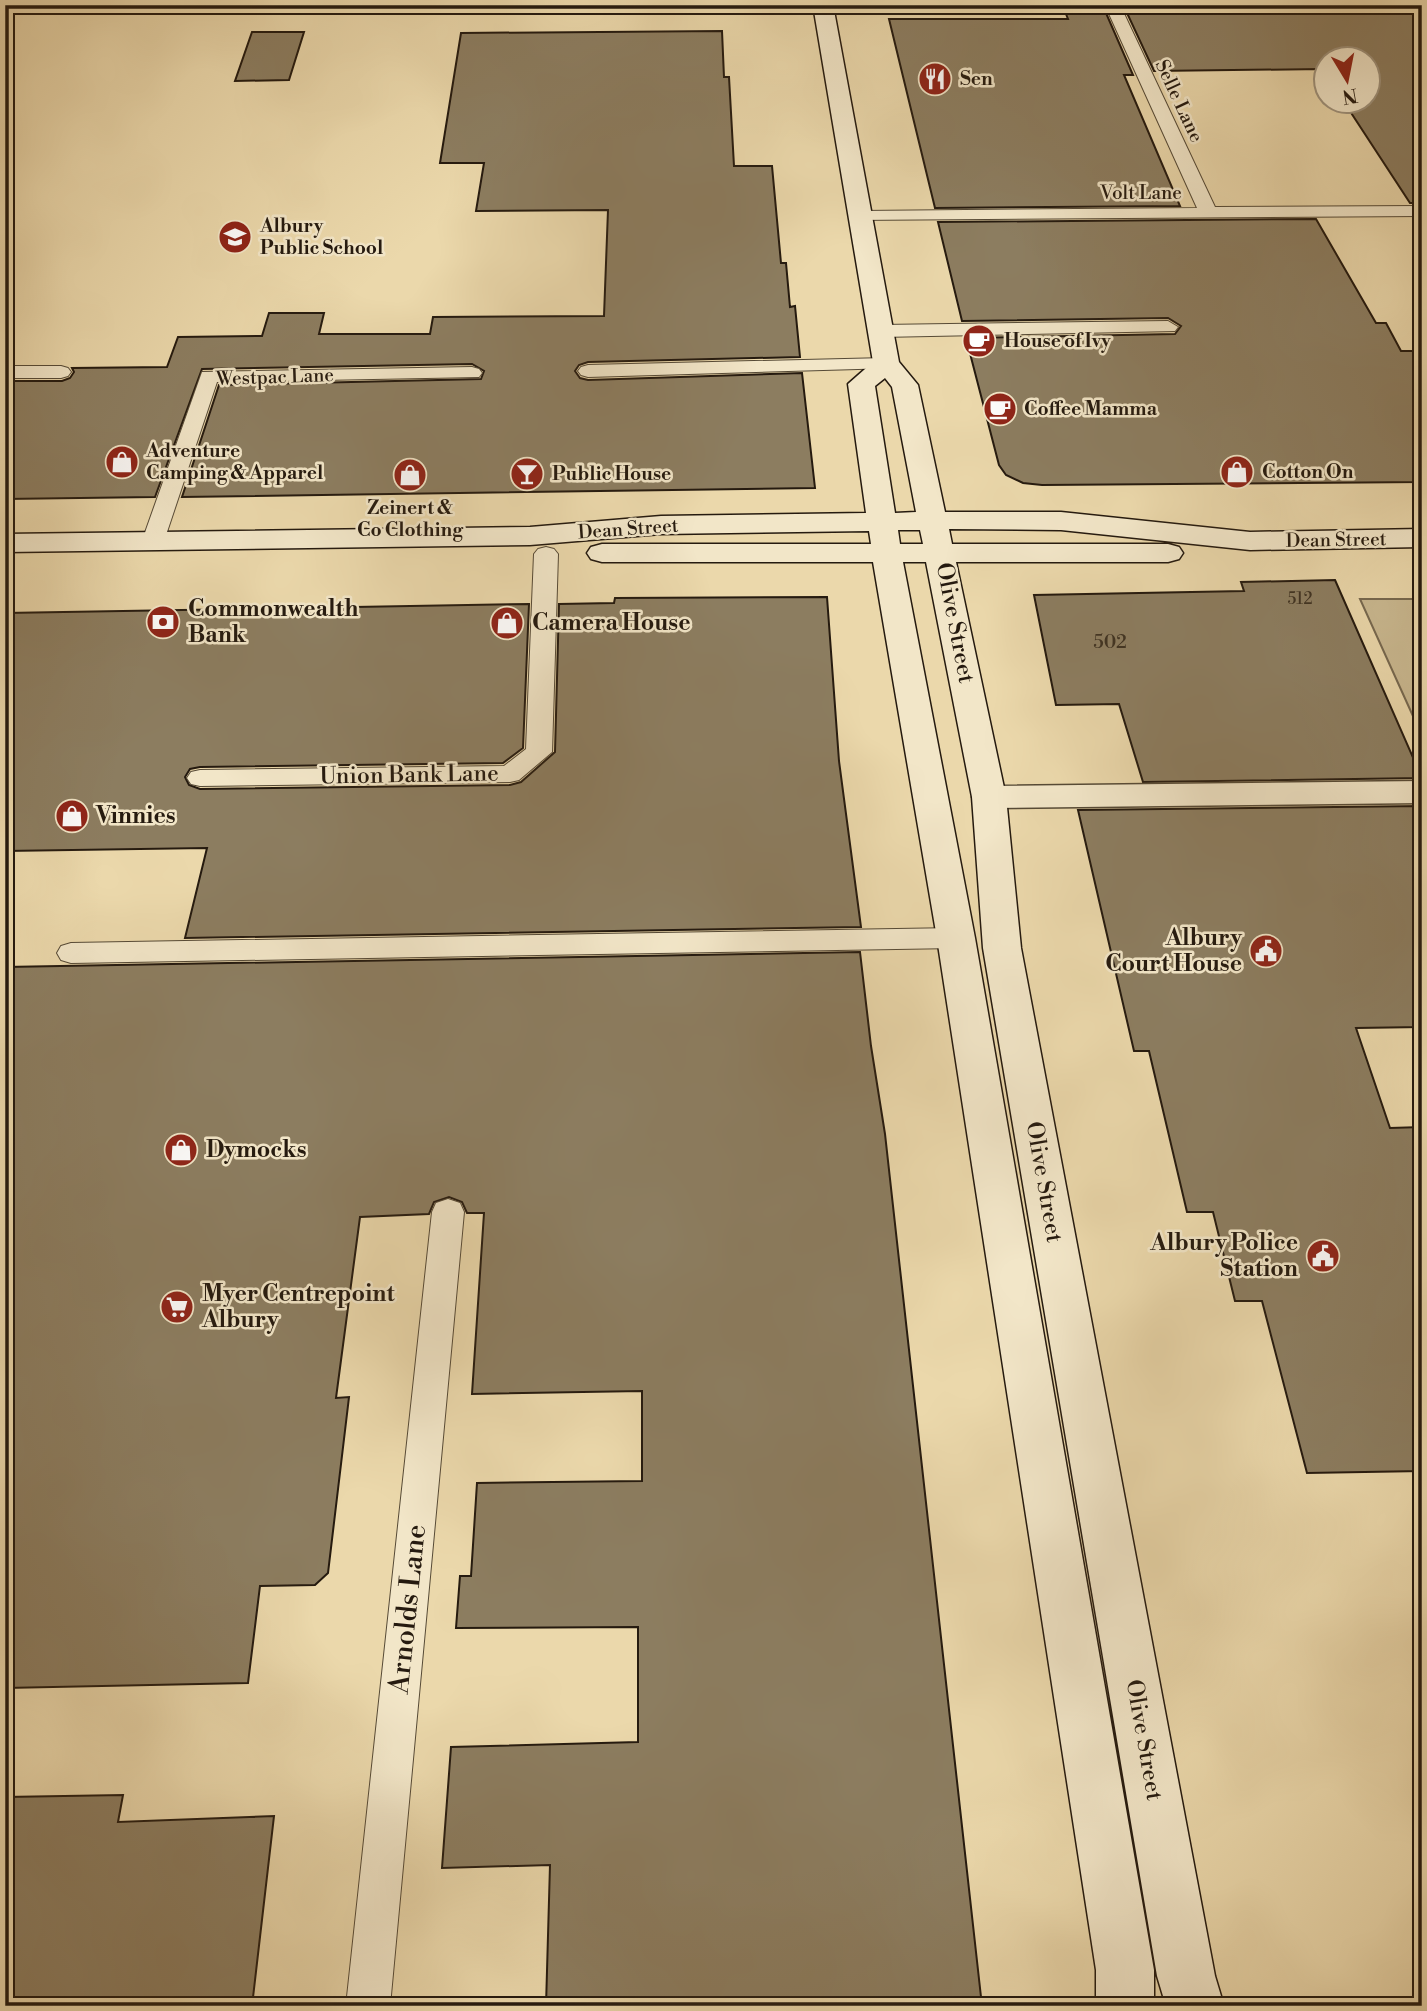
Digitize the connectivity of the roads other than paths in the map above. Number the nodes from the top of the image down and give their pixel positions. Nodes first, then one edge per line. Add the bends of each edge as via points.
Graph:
1 (823, 5) edge
2 (1112, 5) edge
3 (1422, 211) edge
4 (1209, 214) junction
5 (860, 216) junction
6 (1168, 327) dead end
7 (881, 331) junction
8 (886, 365) junction
9 (588, 371) dead end
10 (5, 372) edge
11 (61, 372) dead end
12 (472, 373) dead end
13 (933, 521) junction
14 (883, 522) junction
15 (1422, 538) edge
16 (153, 541) junction
17 (1250, 541) junction
18 (5, 543) edge
19 (546, 554) junction
20 (888, 554) junction
21 (942, 555) junction
22 (5, 561) edge
23 (200, 778) dead end
24 (1422, 792) edge
25 (989, 796) junction
26 (956, 937) junction
27 (71, 953) dead end
28 (988, 1139) junction
29 (1037, 1139) junction
30 (448, 1212) dead end
31 (368, 2006) edge
32 (1125, 2006) edge
33 (1195, 2006) edge

1 - 5 street, Olive Street
2 - 4 lane, Selle Lane
3 - 4 lane, Volt Lane
4 - 5 lane, Volt Lane
5 - 7 street, Olive Street
6 - 7 lane
7 - 8 street, Olive Street
8 - 9 lane
8 - 13 street, Olive Street via 905,385
8 - 14 street, Olive Street via 861,384
10 - 11 lane
12 - 16 lane, Westpac Lane via 209,376
13 - 14 street, Dean Street
13 - 17 street, Dean Street via 1061,520
13 - 21 street, Olive Street
14 - 16 street, Dean Street via 661,525 530,536
14 - 20 street, Olive Street
15 - 17 street, Dean Street
16 - 18 street, Dean Street
17 - 21 street, Dean Street via 1178,554
19 - 20 street, Dean Street
19 - 22 street, Dean Street
19 - 23 lane, Union Bank Lane via 539,752 510,774
20 - 21 street, Dean Street
20 - 26 street, Olive Street
21 - 25 street, Olive Street
24 - 25 street
25 - 29 street, Olive Street via 1002,948
26 - 27 lane
26 - 28 street, Olive Street
28 - 29 street
28 - 32 street, Olive Street via 1125,1970
29 - 33 street, Olive Street
30 - 31 lane, Arnolds Lane

